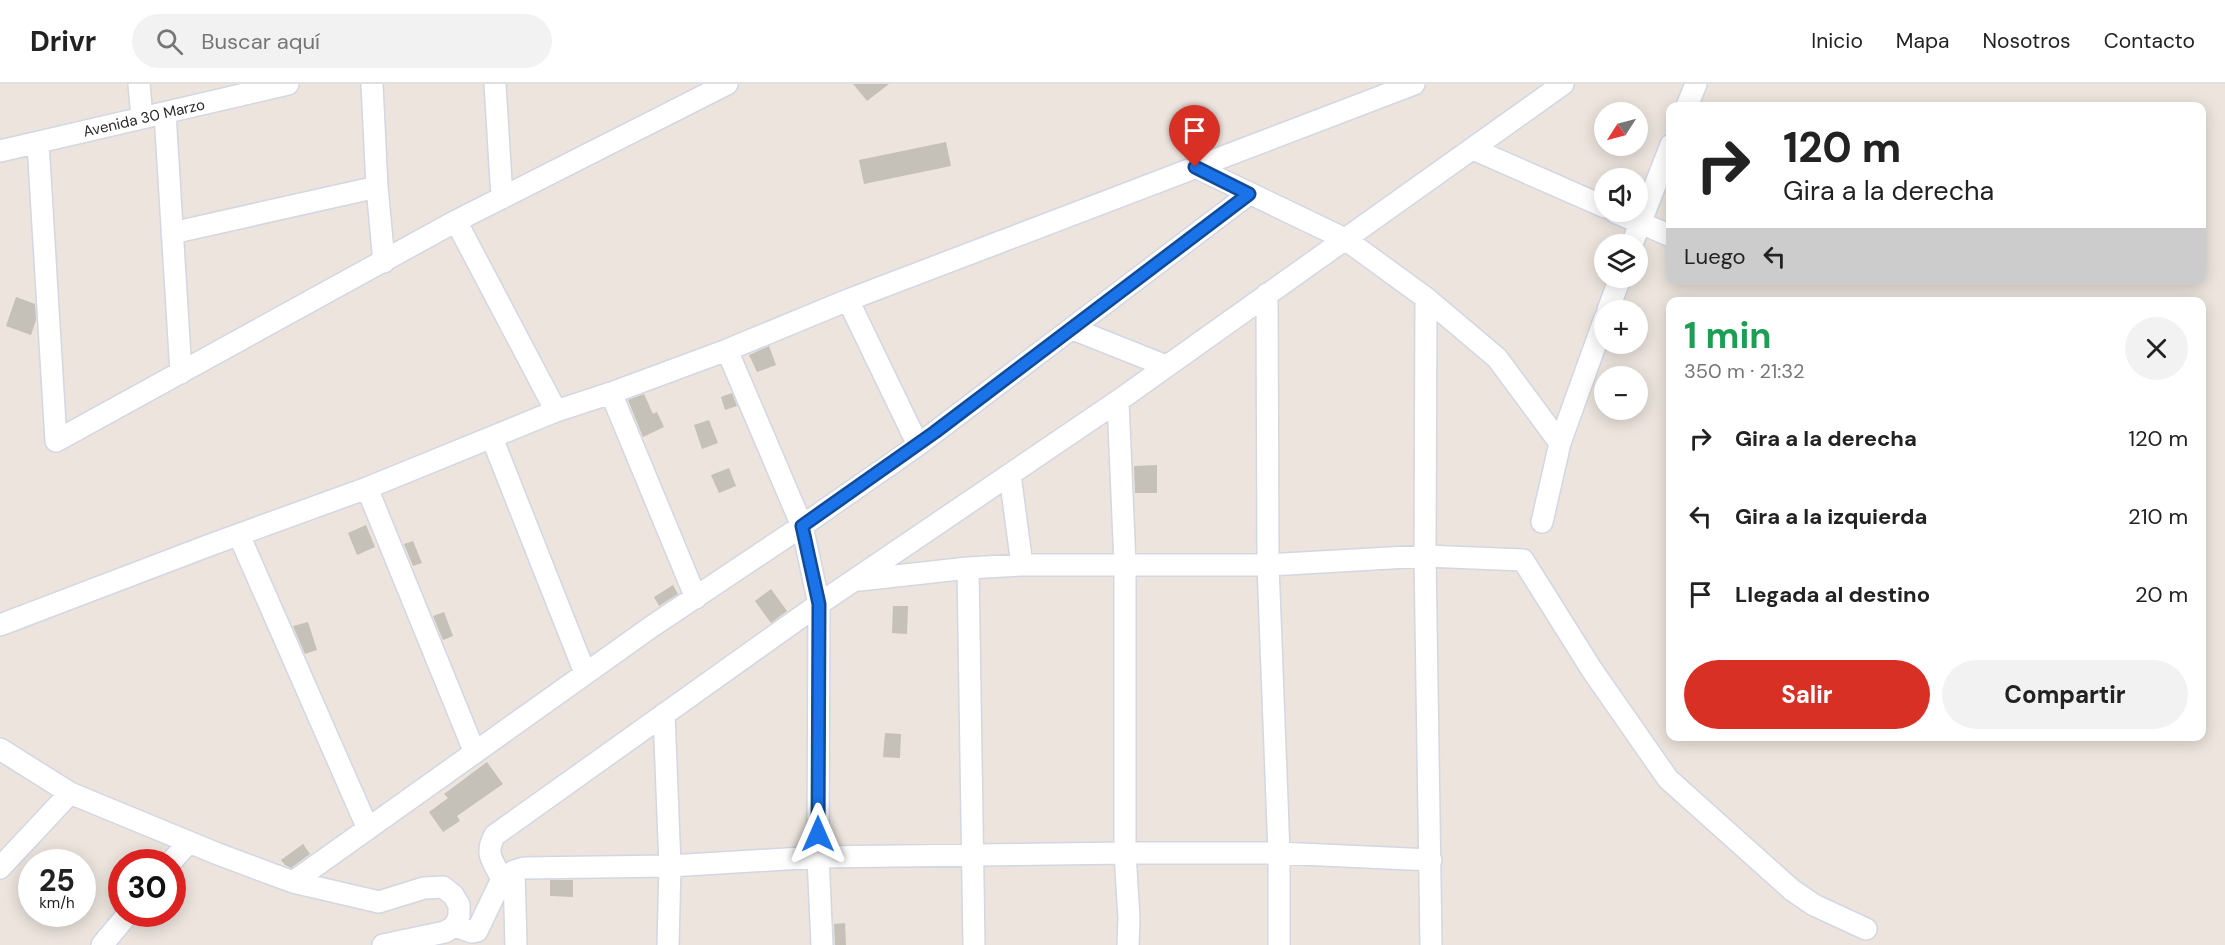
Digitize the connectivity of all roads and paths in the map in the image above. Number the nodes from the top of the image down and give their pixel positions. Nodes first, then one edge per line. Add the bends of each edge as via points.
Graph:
1 (139, 84) edge
2 (288, 84) edge
3 (372, 84) edge
4 (495, 84) edge
5 (727, 84) edge
6 (1414, 84) edge
7 (1563, 84) edge
8 (1696, 84) edge
9 (1689, 102) edge
10 (165, 113) junction
11 (142, 118) junction
12 (38, 142) junction
13 (1473, 149) junction
14 (0, 151) edge
15 (1666, 157) edge
16 (1195, 167) junction
17 (377, 187) junction
18 (1249, 194) junction
19 (502, 198) junction
20 (1594, 202) edge
21 (1648, 202) edge
22 (456, 221) junction
23 (1640, 222) joint
24 (172, 233) junction
25 (1636, 234) edge
26 (1666, 234) edge
27 (1345, 239) junction
28 (384, 262) junction
29 (1268, 294) junction
30 (1426, 298) junction
31 (848, 300) junction
32 (1073, 329) junction
33 (1594, 349) edge
34 (727, 350) junction
35 (1166, 366) junction
36 (181, 373) junction
37 (610, 393) junction
38 (1118, 401) junction
39 (556, 411) junction
40 (492, 438) junction
41 (1560, 443) junction
42 (918, 445) junction
43 (1010, 475) junction
44 (367, 488) junction
45 (1542, 522) dead end
46 (802, 526) junction
47 (239, 535) junction
48 (1425, 556) junction
49 (1125, 564) junction
50 (1022, 565) junction
51 (1268, 565) junction
52 (969, 568) junction
53 (857, 580) junction
54 (696, 598) junction
55 (819, 604) junction
56 (0, 625) edge
57 (585, 673) junction
58 (664, 714) junction
59 (0, 749) edge
60 (475, 753) junction
61 (70, 793) junction
62 (368, 829) junction
63 (189, 842) junction
64 (183, 849) edge
65 (1125, 853) junction
66 (1279, 853) junction
67 (974, 855) junction
68 (818, 857) junction
69 (1431, 860) junction
70 (669, 866) junction
71 (0, 868) edge
72 (508, 875) junction
73 (293, 882) junction
74 (457, 921) junction
75 (118, 927) edge
76 (1866, 929) dead end
77 (102, 945) edge
78 (383, 945) edge
79 (516, 945) edge
80 (668, 945) edge
81 (822, 945) edge
82 (974, 945) edge
83 (1128, 945) edge
84 (1279, 945) edge
85 (1431, 945) edge

1 - 11 street
2 - 10 street, Avenida 30 Marzo
3 - 17 street
4 - 19 street
5 - 19 street
6 - 16 street
7 - 13 street
8 - 9 street
10 - 11 street, Avenida 30 Marzo
10 - 24 street
11 - 12 street, Avenida 30 Marzo
12 - 14 street, Avenida 30 Marzo
12 - 36 street via 56,441
13 - 20 street
13 - 27 street
15 - 21 street
16 - 18 street
16 - 31 street
17 - 24 street
17 - 28 street
18 - 27 street
18 - 32 street
19 - 22 street
22 - 28 street
22 - 39 street
23 - 25 street
23 - 26 street
24 - 36 street
27 - 29 street
27 - 30 street
28 - 36 street
29 - 35 street
29 - 51 street
30 - 41 street via 1497,358
30 - 48 street
31 - 34 street
31 - 42 street
32 - 35 street
32 - 42 street
33 - 41 street
34 - 37 street
34 - 46 street
35 - 38 street
37 - 39 street
37 - 54 street
38 - 43 street
38 - 49 street
39 - 40 street
40 - 44 street
40 - 57 street
41 - 45 street
42 - 46 street
43 - 50 street
43 - 53 street
44 - 47 street
44 - 60 street
46 - 54 street
46 - 55 street
47 - 56 street
47 - 62 street
48 - 51 street
48 - 69 street
48 - 76 street via 1523,560 1592,670 1668,779 1792,890 1814,905
49 - 50 street
49 - 51 street
49 - 65 street
50 - 52 street
51 - 66 street
52 - 53 street
52 - 67 street
53 - 55 street
54 - 57 street
55 - 58 street
55 - 68 street
57 - 60 street
58 - 70 street
58 - 72 street via 495,835 489,855
59 - 61 street
60 - 62 street
61 - 63 street
61 - 71 street
62 - 73 street
63 - 64 street
63 - 73 street
65 - 66 street
65 - 67 street
65 - 83 street
66 - 69 street
66 - 84 street
67 - 68 street
67 - 82 street
68 - 70 street
68 - 81 street
69 - 85 street
70 - 72 street via 524,868
70 - 80 street
72 - 74 street via 477,930 472,932
72 - 79 street
73 - 74 street via 380,902 424,888 443,887 459,905
74 - 78 street via 445,932
75 - 77 street

